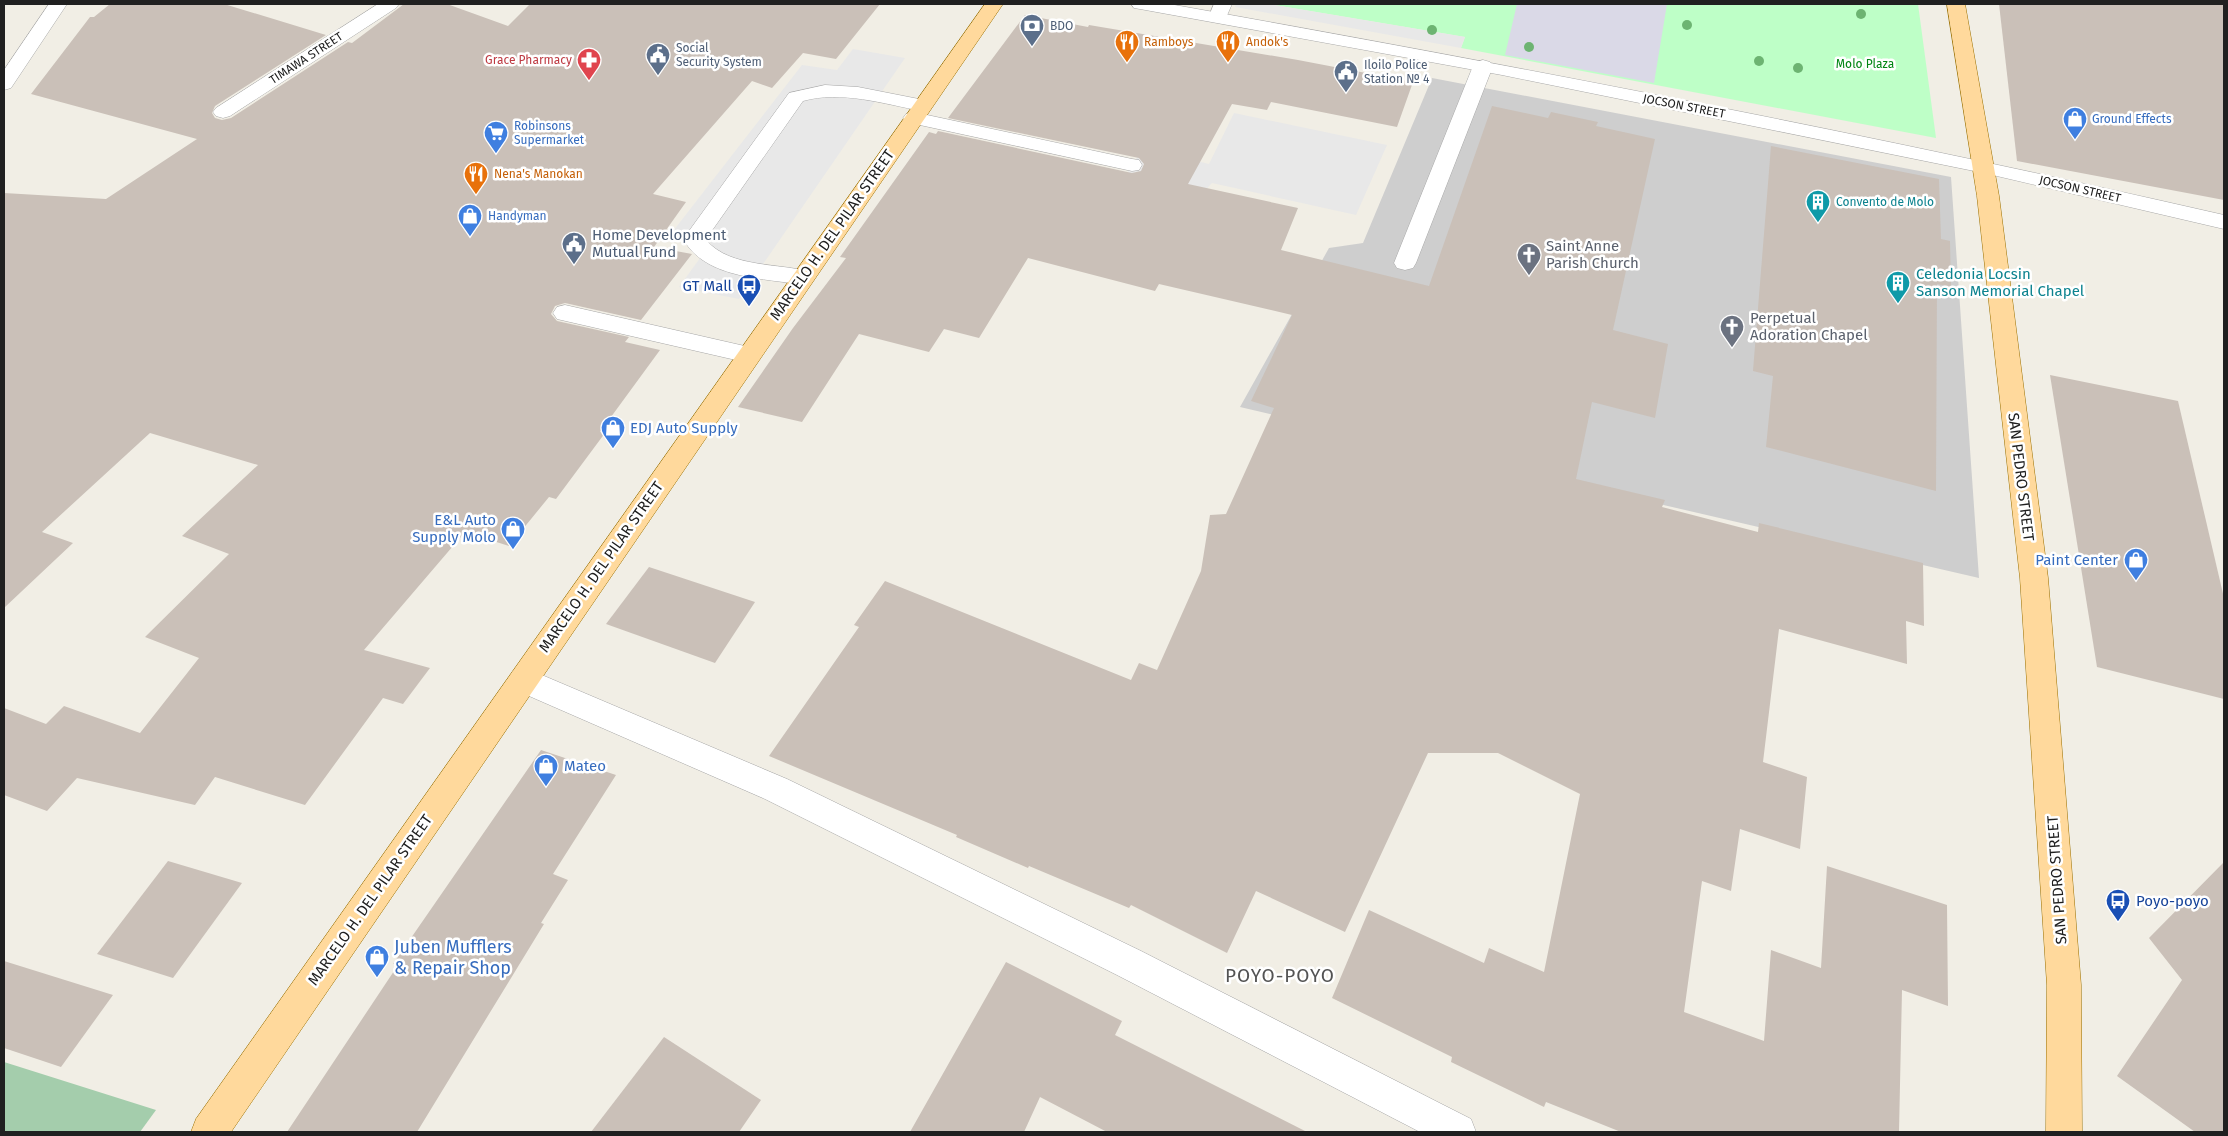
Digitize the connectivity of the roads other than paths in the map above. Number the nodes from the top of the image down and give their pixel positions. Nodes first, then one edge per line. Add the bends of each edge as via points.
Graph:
1 (58, 4) edge
2 (390, 4) edge
3 (994, 4) edge
4 (1140, 4) edge
5 (1956, 4) edge
6 (1221, 10) edge
7 (1483, 66) junction
8 (4, 84) edge
9 (918, 111) junction
10 (223, 112) dead end
11 (1132, 165) dead end
12 (1984, 167) junction
13 (2224, 222) edge
14 (1405, 263) dead end
15 (803, 276) junction
16 (565, 313) dead end
17 (749, 355) junction
18 (523, 680) junction
19 (209, 1132) edge
20 (1458, 1132) edge
21 (2064, 1132) edge

1 - 8 street
2 - 10 street, TIMAWA STREET
3 - 9 main road, MARCELO H. DEL PILAR STREET
4 - 6 street, JOCSON STREET
5 - 12 main road, SAN PEDRO STREET
6 - 7 street, JOCSON STREET
7 - 12 street, JOCSON STREET
7 - 14 street
9 - 11 street
9 - 15 main road, MARCELO H. DEL PILAR STREET
9 - 15 street via 834,91 807,92 796,97 700,231 696,242 701,251 713,258
12 - 13 street, JOCSON STREET
12 - 21 main road, SAN PEDRO STREET via 2034,578 2064,985
15 - 17 main road, MARCELO H. DEL PILAR STREET
16 - 17 street
17 - 18 main road, MARCELO H. DEL PILAR STREET
18 - 19 main road, MARCELO H. DEL PILAR STREET
18 - 20 street via 776,790 1129,963

